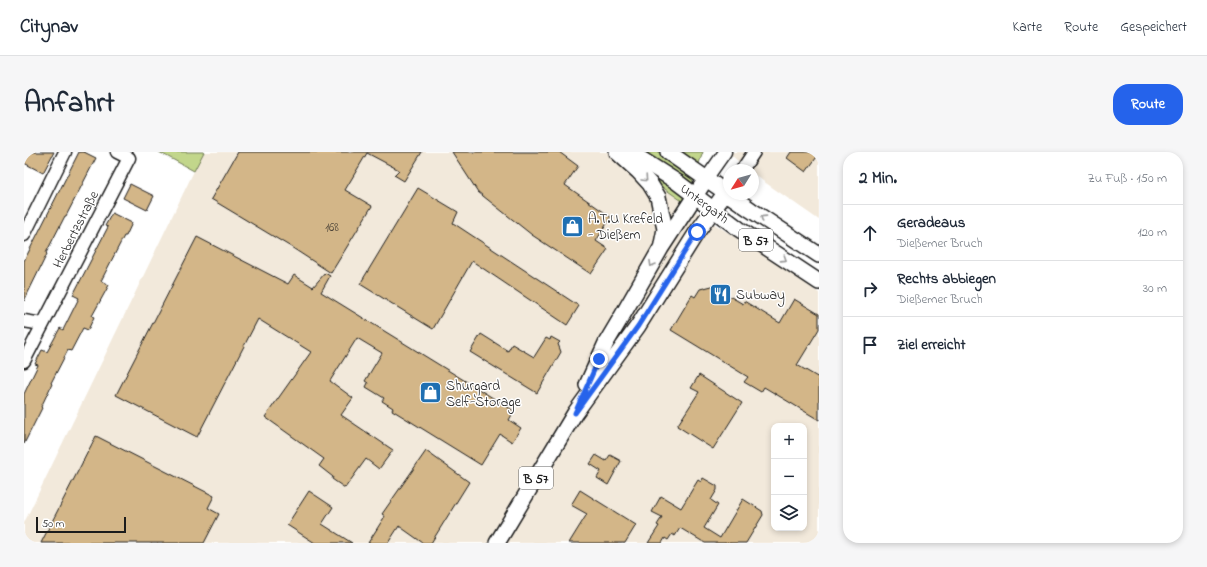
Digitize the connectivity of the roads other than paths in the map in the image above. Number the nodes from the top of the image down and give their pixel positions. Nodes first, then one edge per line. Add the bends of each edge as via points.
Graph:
1 (65, 152) edge
2 (117, 152) edge
3 (617, 152) edge
4 (630, 152) edge
5 (668, 152) edge
6 (725, 152) edge
7 (754, 152) edge
8 (746, 164) edge
9 (706, 179) junction
10 (723, 188) edge
11 (695, 196) junction
12 (723, 196) edge
13 (739, 200) edge
14 (714, 209) junction
15 (24, 235) edge
16 (661, 248) junction
17 (819, 255) edge
18 (819, 282) edge
19 (24, 321) edge
20 (42, 324) junction
21 (24, 361) edge
22 (575, 413) junction
23 (497, 543) edge

1 - 15 street
2 - 20 street, Herbertzstraße via 129,158
3 -> 16 main road, Untergath via 650,184 658,197 665,229
4 - 11 main road, Untergath
5 - 9 main road, Untergath
6 - 9 street
7 - 8 street
9 - 10 main road, Untergath / B 57
9 - 11 main road, B 57
11 - 14 main road, Untergath / B 57
11 - 16 main road, B 57
12 - 14 main road, B 57
17 -> 13 main road, Untergath / B 57
14 -> 18 main road, Untergath / B 57 via 739,229
14 - 22 main road, B 57 via 638,326
16 -> 22 main road, B 57 via 606,343
19 - 20 street
20 - 21 street, Herbertzstraße
22 - 23 main road, B 57

